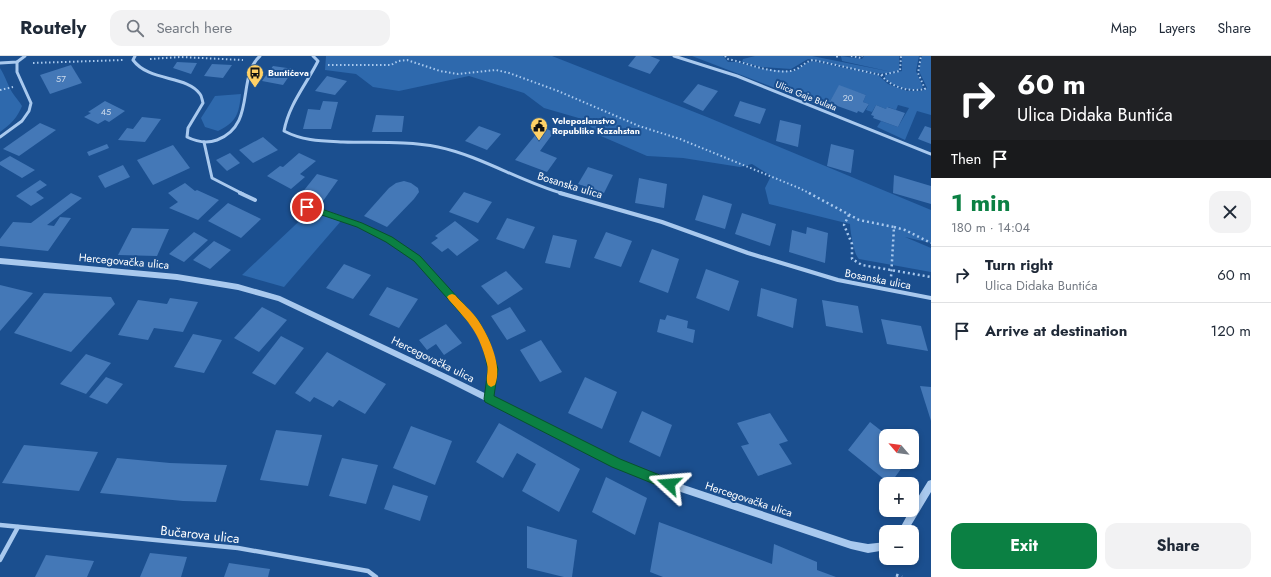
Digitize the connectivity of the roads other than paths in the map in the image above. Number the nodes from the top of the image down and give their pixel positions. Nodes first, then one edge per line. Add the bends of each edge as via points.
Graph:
1 (25, 56) edge
2 (135, 56) edge
3 (260, 56) edge
4 (313, 56) edge
5 (674, 56) edge
6 (16, 62) junction
7 (0, 63) edge
8 (0, 138) edge
9 (204, 142) junction
10 (931, 154) edge
11 (255, 200) dead end
12 (294, 202) dead end
13 (0, 261) edge
14 (931, 298) edge
15 (489, 399) junction
16 (931, 484) edge
17 (0, 525) edge
18 (906, 525) edge
19 (18, 527) junction
20 (879, 549) edge
21 (0, 560) edge
22 (376, 577) edge

1 - 6 street
2 - 9 street via 133,60 138,68 190,87 200,94 203,103 188,128 187,136 197,142
3 - 9 street via 254,60 248,74 246,100 232,129 216,140
4 - 14 street, Bosanska ulica via 318,61 314,70 295,97 285,118 284,131 295,137 317,141 438,147 552,191 662,222 748,253 838,280
5 - 10 street, Ulica Gaje Bulata via 737,76
6 - 7 street
6 - 8 street via 17,72 30,103 29,111 22,121
9 - 11 street via 212,178
12 - 15 street via 360,225 389,239 417,259 475,323 486,343 493,369
13 - 15 street, Hercegovačka ulica via 177,277 238,287 280,299
15 - 20 street, Hercegovačka ulica via 582,447 654,479 851,545
16 - 18 street
17 - 19 street, Bučarova ulica
19 - 21 street
19 - 22 street, Bučarova ulica via 238,548 368,571

